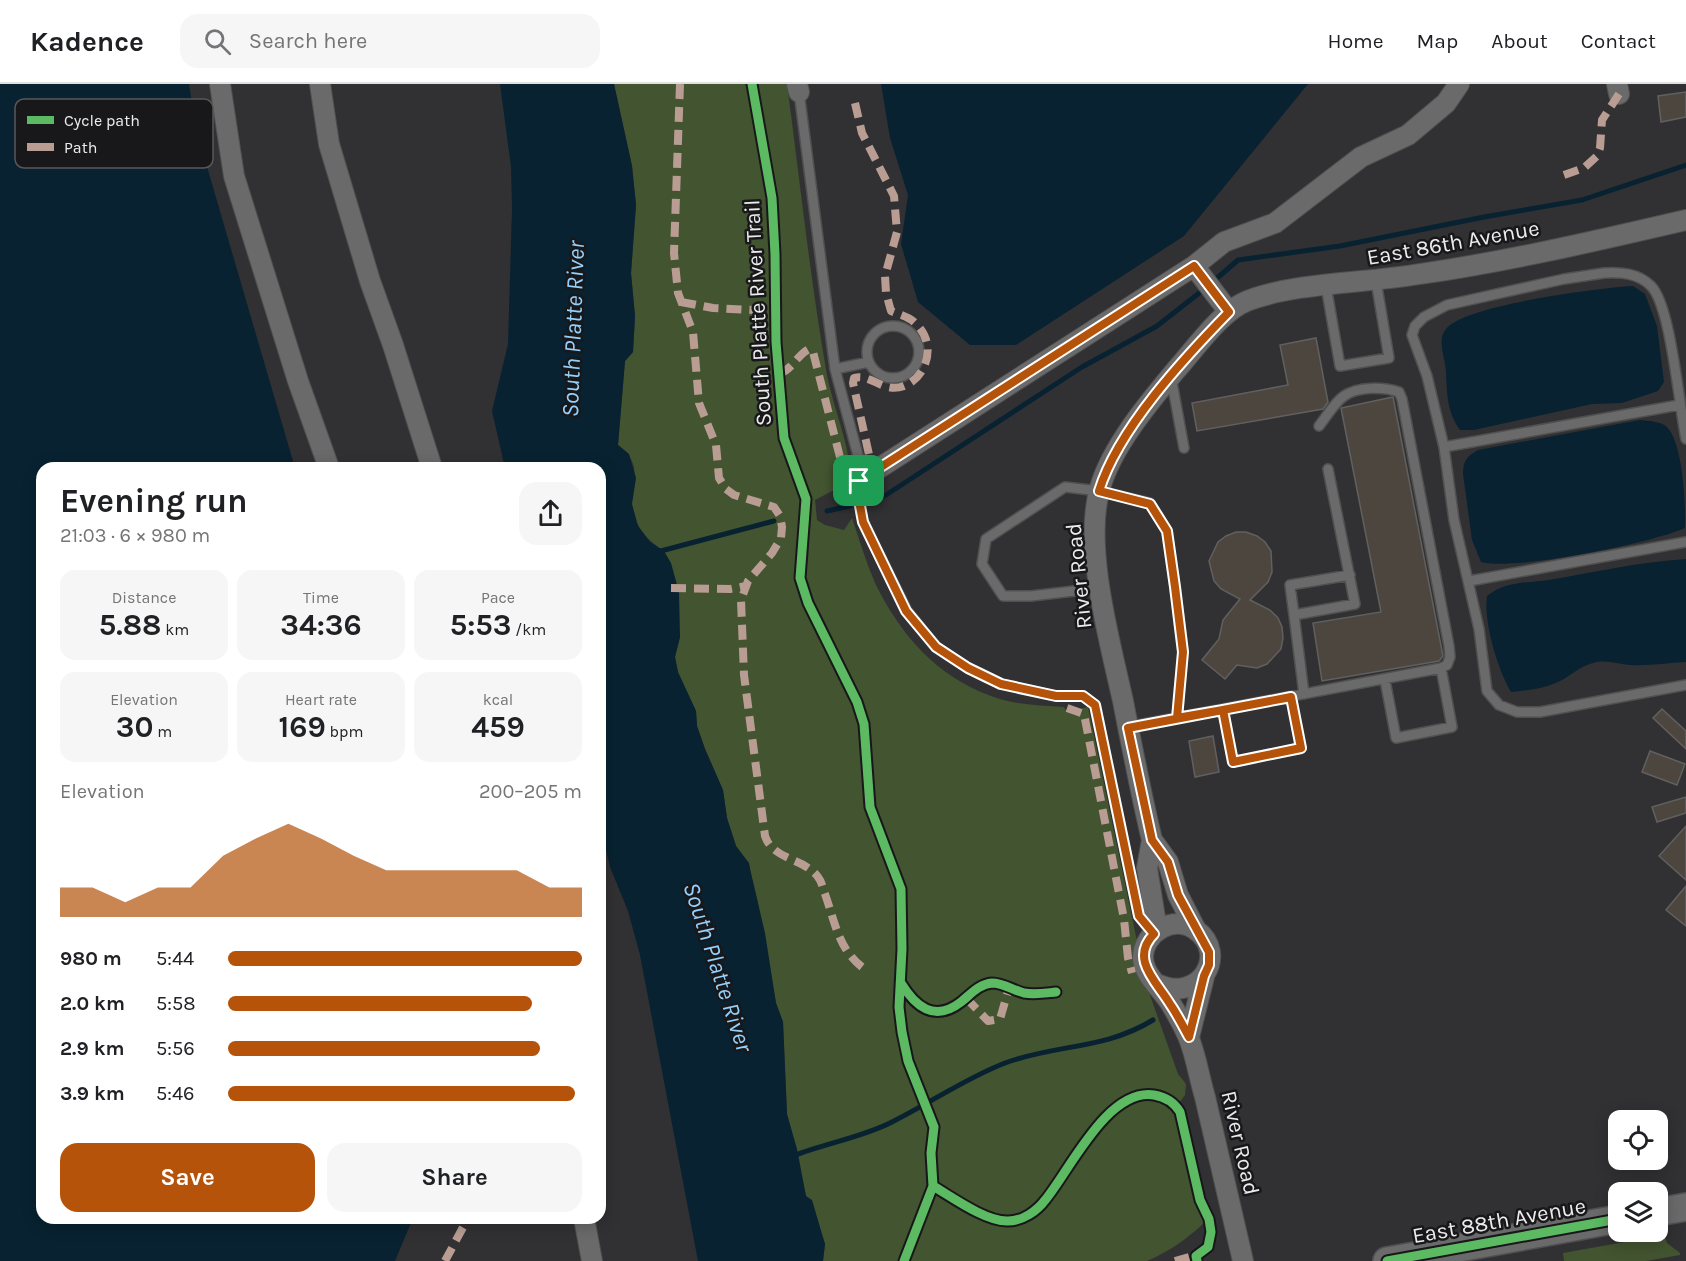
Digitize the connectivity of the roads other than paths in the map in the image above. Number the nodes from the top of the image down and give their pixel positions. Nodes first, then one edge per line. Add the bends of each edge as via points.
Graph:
1 (220, 84) edge
2 (320, 84) edge
3 (1459, 84) edge
4 (798, 88) edge
5 (1686, 220) edge
6 (1198, 272) junction
7 (1376, 281) junction
8 (1326, 286) junction
9 (1225, 306) junction
10 (869, 362) junction
11 (835, 369) junction
12 (1171, 377) junction
13 (1679, 405) junction
14 (1319, 426) dead end
15 (1686, 439) edge
16 (1444, 447) junction
17 (1184, 448) dead end
18 (327, 462) edge
19 (430, 462) edge
20 (1328, 469) dead end
21 (859, 488) junction
22 (1099, 491) junction
23 (1686, 542) edge
24 (1350, 575) junction
25 (1469, 581) junction
26 (1100, 588) junction
27 (1294, 615) junction
28 (1441, 668) junction
29 (1385, 680) junction
30 (1686, 685) edge
31 (1304, 694) junction
32 (1291, 697) junction
33 (1223, 710) junction
34 (1177, 718) junction
35 (1128, 728) junction
36 (1152, 840) junction
37 (1196, 930) junction
38 (1155, 932) junction
39 (1204, 976) junction
40 (1157, 984) junction
41 (1189, 1037) junction
42 (1686, 1207) edge
43 (1668, 1210) edge
44 (1608, 1221) edge
45 (585, 1224) edge
46 (592, 1261) edge
47 (1243, 1261) edge
48 (1387, 1261) edge

1 - 18 street via 234,176
2 - 19 street via 329,144
3 - 6 street via 1446,104 1408,135 1361,157 1275,223 1224,242
4 - 11 lane
5 - 7 street, East 86th Avenue via 1550,251
6 - 9 street
6 - 21 street
7 - 8 street, East 86th Avenue
7 - 8 lane via 1389,358 1340,366
8 - 9 street, East 86th Avenue
9 - 12 street, River Road
10 - 10 lane via 880,375 898,378 906,375 917,361 918,344 914,336 899,327 882,328 870,340
10 - 11 lane
11 - 21 lane via 860,463
12 - 17 lane
12 - 22 street, River Road via 1122,442
13 - 15 lane
13 - 16 lane
13 - 16 lane via 1669,331 1652,287 1622,272 1564,279 1447,305 1415,326 1412,335 1427,376
14 - 28 lane via 1350,393 1375,388 1399,392 1449,646 1450,657
16 - 25 lane via 1454,520
20 - 24 lane
21 - 38 lane via 862,516 906,611 936,647 1001,684 1056,696 1083,696 1095,705 1139,916
22 - 26 street, River Road via 1094,531
22 - 26 lane via 1065,487 986,539 982,564 1003,596
22 - 34 lane via 1150,504 1167,531 1183,652
23 - 25 lane
24 - 27 lane via 1290,585
24 - 27 lane via 1355,604
25 - 30 lane via 1487,691 1499,705 1517,712 1540,712
26 - 35 street, River Road
27 - 31 lane
28 - 29 lane
28 - 29 lane via 1452,728 1396,738
29 - 31 lane
31 - 32 lane
32 - 33 lane
32 - 33 lane via 1301,748 1233,762
33 - 34 lane
34 - 35 lane
35 - 36 street, River Road
36 - 37 street, River Road via 1168,862 1178,895
36 - 38 street, River Road via 1147,868
37 - 38 street via 1177,924
37 - 39 street via 1209,952
38 - 40 street via 1143,958 1145,969
39 - 40 street via 1194,986 1182,990 1169,990
39 - 41 street, River Road
40 - 41 street, River Road
41 - 47 street, River Road
42 - 43 main road
44 - 48 main road, East 88th Avenue
45 - 46 street

